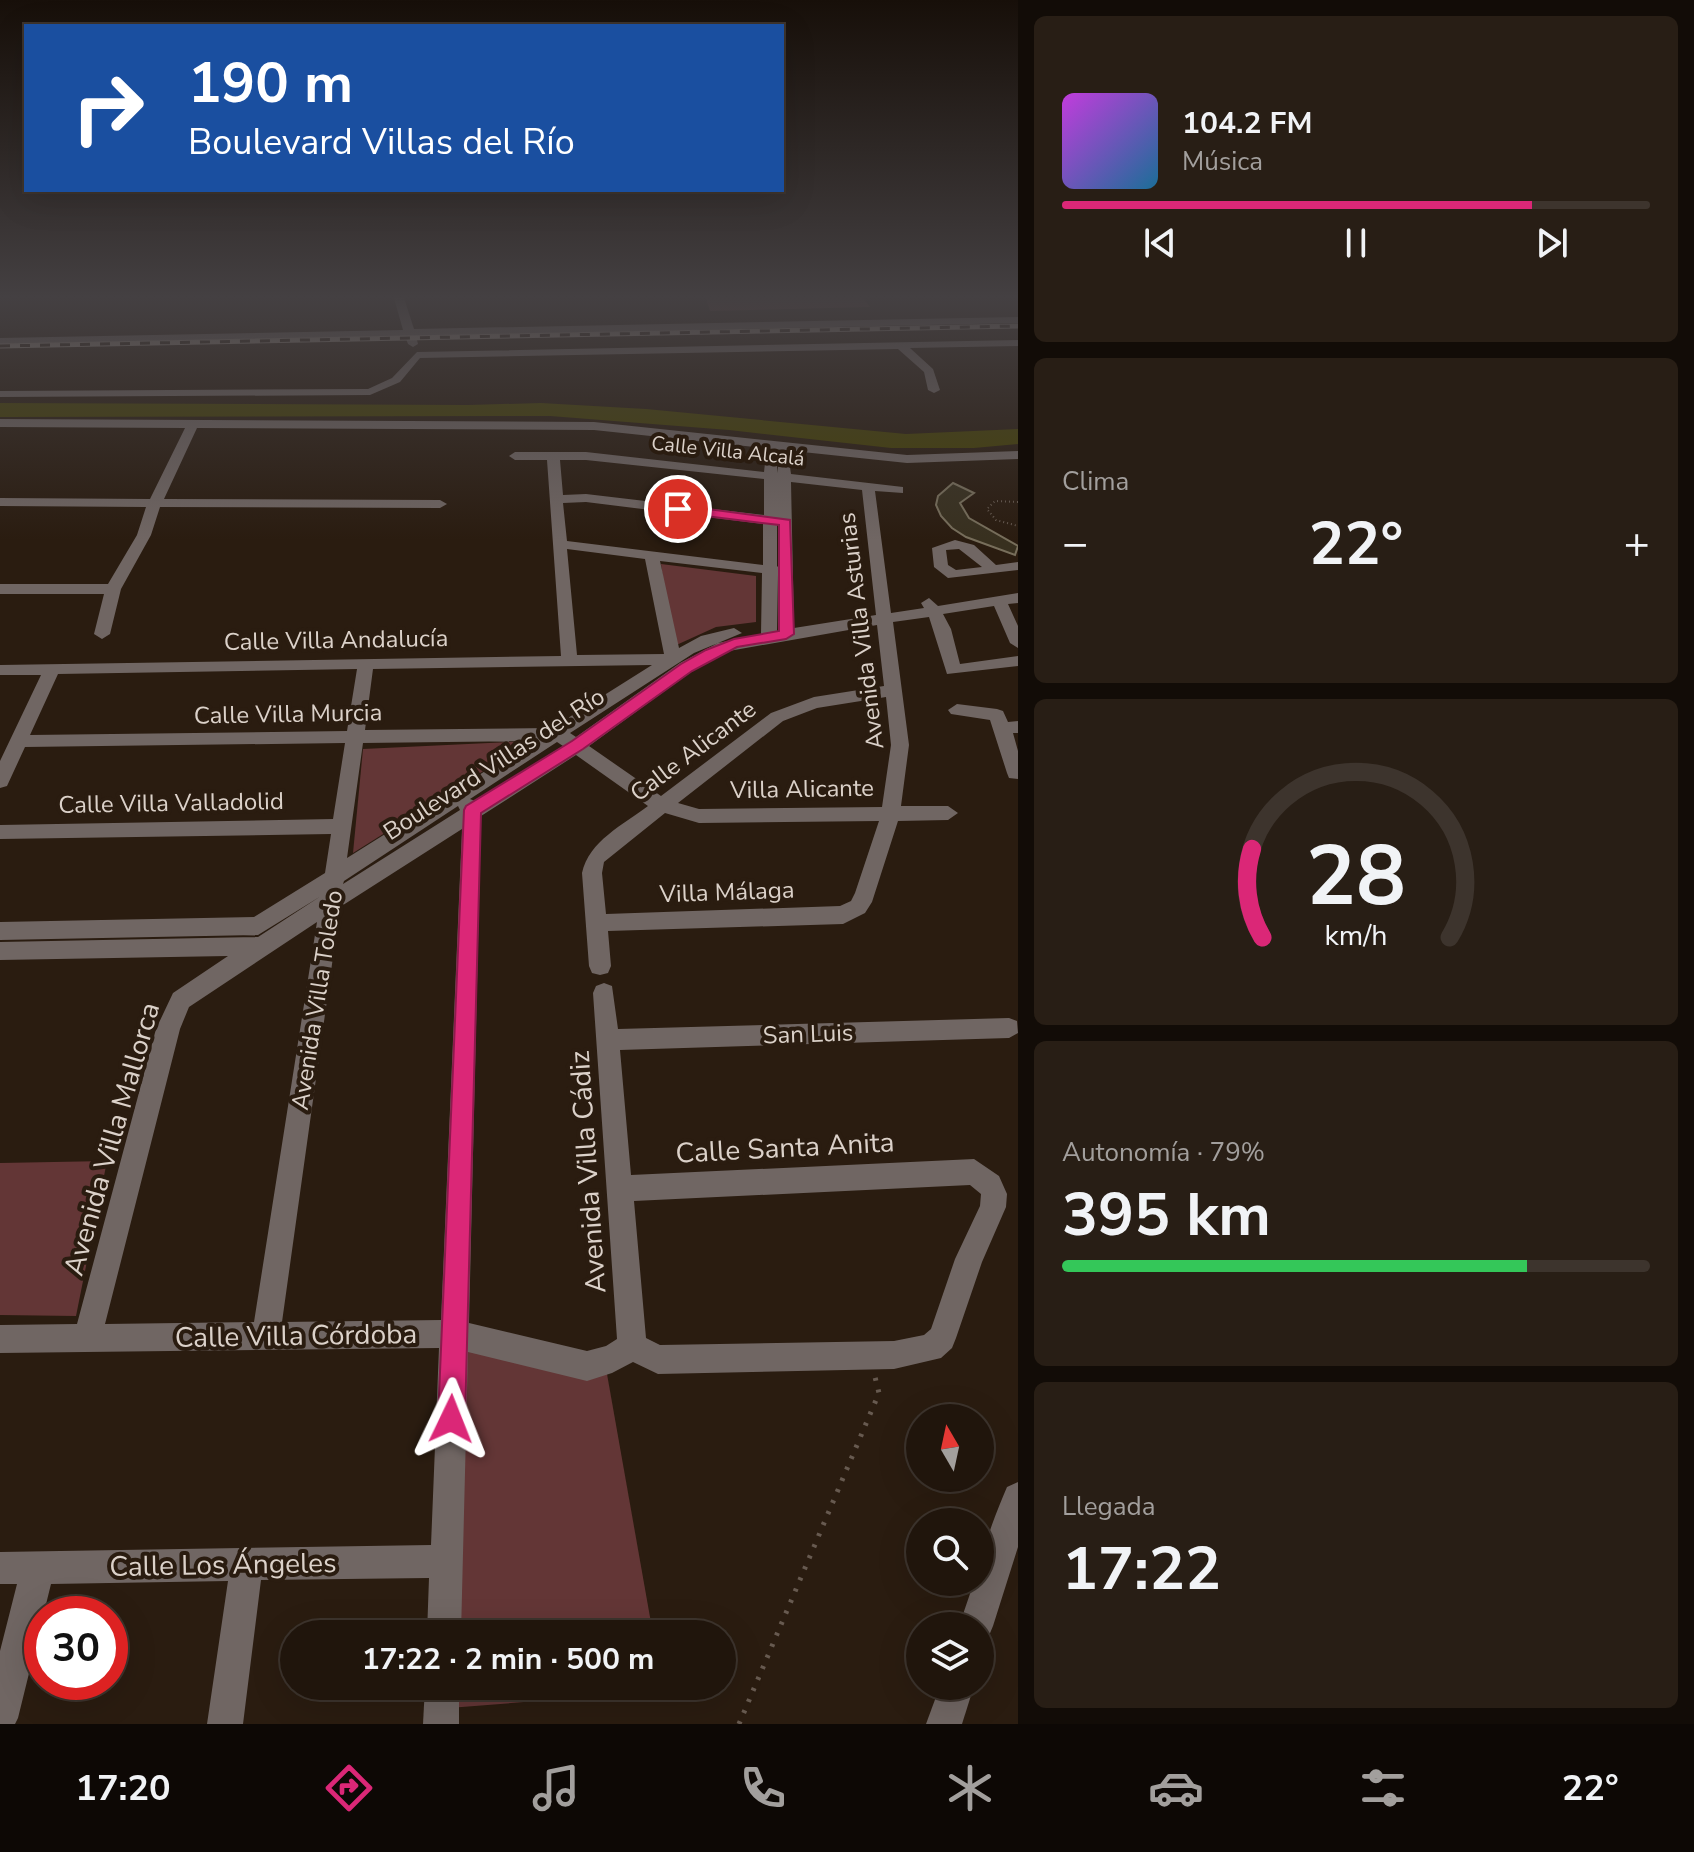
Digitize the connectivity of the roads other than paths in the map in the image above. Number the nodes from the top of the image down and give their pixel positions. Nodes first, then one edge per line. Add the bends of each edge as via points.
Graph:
1 (397, 378) edge
2 (931, 378) edge
3 (934, 390) dead end
4 (0, 394) edge
5 (0, 423) edge
6 (193, 423) junction
7 (778, 447) junction
8 (1018, 455) edge
9 (515, 456) dead end
10 (553, 456) junction
11 (778, 477) junction
12 (868, 487) junction
13 (898, 490) dead end
14 (555, 499) junction
15 (0, 502) edge
16 (155, 503) junction
17 (440, 504) dead end
18 (777, 521) junction
19 (560, 544) junction
20 (652, 556) junction
21 (1018, 566) edge
22 (769, 570) junction
23 (992, 570) dead end
24 (786, 572) junction
25 (1018, 586) edge
26 (0, 589) edge
27 (113, 589) junction
28 (1018, 598) edge
29 (931, 606) junction
30 (1007, 607) edge
31 (883, 614) junction
32 (777, 630) junction
33 (102, 634) dead end
34 (1018, 643) edge
35 (569, 660) junction
36 (1018, 661) edge
37 (366, 663) junction
38 (680, 663) junction
39 (52, 669) junction
40 (0, 670) edge
41 (893, 690) junction
42 (957, 710) dead end
43 (1003, 719) edge
44 (558, 734) junction
45 (356, 737) junction
46 (18, 741) junction
47 (578, 745) junction
48 (1016, 773) dead end
49 (0, 781) edge
50 (465, 804) junction
51 (658, 806) junction
52 (948, 813) dead end
53 (891, 814) junction
54 (342, 826) junction
55 (0, 832) edge
56 (334, 888) junction
57 (858, 907) joint
58 (596, 923) junction
59 (0, 931) edge
60 (259, 946) junction
61 (0, 951) edge
62 (600, 966) dead end
63 (604, 993) dead end
64 (1009, 1028) dead end
65 (607, 1040) junction
66 (619, 1189) junction
67 (454, 1334) junction
68 (266, 1337) junction
69 (0, 1339) edge
70 (87, 1340) junction
71 (632, 1346) junction
72 (1018, 1498) edge
73 (446, 1561) junction
74 (247, 1564) junction
75 (0, 1568) edge
76 (38, 1568) junction
77 (981, 1612) edge
78 (444, 1620) edge
79 (442, 1700) edge
80 (952, 1700) edge
81 (0, 1718) edge
82 (225, 1724) edge
83 (441, 1724) edge
84 (944, 1724) edge

1 - 4 street via 360,393
2 - 3 street
5 - 6 street
6 - 7 street via 594,426
6 - 16 street
7 - 8 street via 928,460
7 - 11 street
9 - 10 street, Calle Villa Alcalá
10 - 11 street, Calle Villa Alcalá
10 - 14 street
11 - 12 street, Calle Villa Alcalá
11 - 18 street
12 - 13 street, Calle Villa Alcalá
12 - 31 street, Avenida Villa Asturias
14 - 18 street via 586,498
14 - 19 street
15 - 16 street
16 - 17 street
16 - 27 street via 144,535
18 - 22 street
18 - 24 street
19 - 20 street
19 - 35 street
20 - 22 street
20 - 38 street
21 - 23 street
22 - 24 street
22 - 32 street
24 - 32 street
25 - 29 street, Boulevard Villas del Río
26 - 27 street
27 - 33 street
28 - 30 street, Boulevard Villas del Río
29 - 30 street, Boulevard Villas del Río
29 - 31 street, Boulevard Villas del Río
29 - 36 street via 953,670
30 - 34 street
31 - 32 street, Boulevard Villas del Río
31 - 41 street, Avenida Villa Asturias
32 - 38 street, Boulevard Villas del Río via 707,640
35 - 37 street, Calle Villa Andalucía
35 - 38 street, Calle Villa Andalucía
37 - 39 street, Calle Villa Andalucía
37 - 45 street, Avenida Villa Toledo
38 - 44 street, Boulevard Villas del Río
38 - 47 street, Boulevard Villas del Río
39 - 40 street, Calle Villa Andalucía
39 - 46 street
41 - 51 street, Calle Alicante via 795,708
41 - 53 street, Avenida Villa Asturias via 900,770
42 - 43 street
43 - 48 street
44 - 45 street, Calle Villa Murcia
44 - 47 street
44 - 50 street, Boulevard Villas del Río
45 - 46 street, Calle Villa Murcia
45 - 54 street, Avenida Villa Toledo
46 - 49 street
47 - 50 street, Boulevard Villas del Río
47 - 51 street
50 - 56 street, Boulevard Villas del Río
50 - 67 street
51 - 53 street, Villa Alicante via 699,816
51 - 58 street, Calle Alicante via 595,859
52 - 53 street, Villa Alicante
53 - 57 street, Avenida Villa Asturias
54 - 55 street, Calle Villa Valladolid
54 - 56 street, Avenida Villa Toledo
56 - 59 street, Boulevard Villas del Río via 258,926
56 - 60 street, Boulevard Villas del Río
56 - 68 street, Avenida Villa Toledo
57 - 58 street, Villa Málaga via 843,915
58 - 62 street
60 - 61 street
60 - 70 street, Avenida Villa Mallorca via 191,991 174,1011
63 - 65 street, Avenida Villa Cádiz
64 - 65 street, San Luis
65 - 66 street, Avenida Villa Cádiz
66 - 71 street, Avenida Villa Cádiz
66 - 71 street, Calle Santa Anita via 974,1172 985,1178 994,1194 942,1338 931,1348 871,1356 658,1360
67 - 68 street, Calle Villa Córdoba
67 - 71 street, Calle Villa Córdoba via 587,1366
67 - 73 street
68 - 70 street, Calle Villa Córdoba
69 - 70 street, Calle Villa Córdoba
72 - 77 street
73 - 74 street, Calle Los Ángeles
73 - 78 street
74 - 76 street, Calle Los Ángeles
74 - 82 street
75 - 76 street, Calle Los Ángeles
76 - 81 street
79 - 83 street
80 - 84 street

